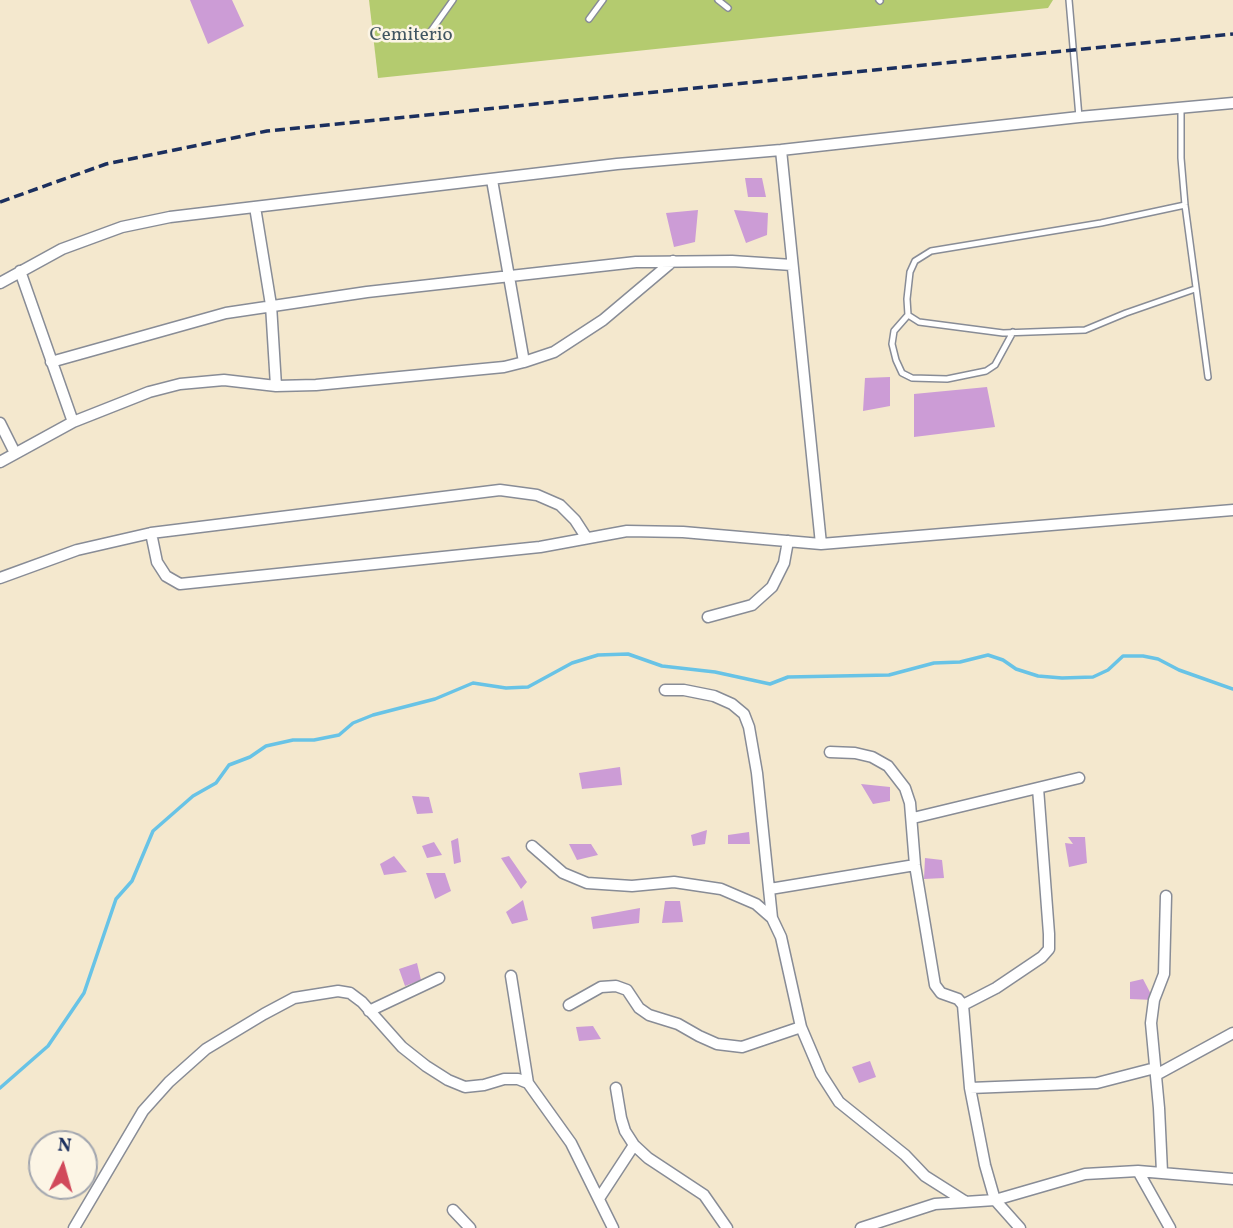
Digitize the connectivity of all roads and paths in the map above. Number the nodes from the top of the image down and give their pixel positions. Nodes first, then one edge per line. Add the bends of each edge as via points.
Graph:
1 (453, 0) edge
2 (603, 0) edge
3 (718, 0) edge
4 (1069, 0) edge
5 (728, 8) dead end
6 (589, 19) dead end
7 (426, 38) dead end
8 (1233, 103) edge
9 (1181, 108) junction
10 (1079, 117) junction
11 (782, 150) junction
12 (492, 180) junction
13 (1185, 205) junction
14 (255, 208) junction
15 (673, 261) junction
16 (792, 265) junction
17 (20, 271) junction
18 (508, 276) junction
19 (0, 283) edge
20 (1195, 289) junction
21 (271, 305) junction
22 (908, 315) junction
23 (1013, 332) junction
24 (51, 362) junction
25 (524, 362) junction
26 (1208, 377) dead end
27 (276, 386) junction
28 (73, 422) junction
29 (0, 423) edge
30 (15, 453) junction
31 (0, 462) edge
32 (1233, 510) edge
33 (151, 533) junction
34 (586, 537) junction
35 (788, 541) junction
36 (821, 544) junction
37 (0, 578) edge
38 (708, 617) dead end
39 (665, 690) dead end
40 (830, 752) dead end
41 (1079, 778) dead end
42 (1038, 788) junction
43 (913, 818) junction
44 (532, 846) dead end
45 (915, 865) junction
46 (770, 889) junction
47 (1166, 897) dead end
48 (772, 918) junction
49 (511, 976) dead end
50 (439, 978) dead end
51 (569, 1005) dead end
52 (963, 1005) junction
53 (369, 1011) junction
54 (802, 1027) junction
55 (1233, 1033) edge
56 (1156, 1071) junction
57 (528, 1083) junction
58 (616, 1088) dead end
59 (970, 1088) junction
60 (634, 1145) junction
61 (1138, 1171) junction
62 (1162, 1172) junction
63 (1233, 1179) edge
64 (600, 1197) junction
65 (995, 1200) junction
66 (966, 1202) junction
67 (453, 1210) dead end
68 (74, 1228) edge
69 (470, 1228) edge
70 (614, 1228) edge
71 (727, 1228) edge
72 (861, 1228) edge
73 (1020, 1228) edge
74 (1171, 1228) edge

1 - 7 lane
2 - 6 lane
3 - 5 lane
4 - 10 lane
8 - 9 street
9 - 10 street
9 - 13 lane
10 - 11 street
11 - 12 street
11 - 16 street
12 - 14 street
12 - 18 street
13 - 20 lane
13 - 22 lane via 931,251 915,261 910,272
14 - 17 street via 122,227 62,249
14 - 21 street
15 - 16 street
15 - 18 street
15 - 25 street via 603,320 554,352
16 - 36 street
17 - 19 street
17 - 24 street
18 - 21 street
18 - 25 street
20 - 23 lane via 1085,330
20 - 26 lane
21 - 24 street via 214,316
21 - 27 street
22 - 23 lane via 919,322
22 - 23 lane via 894,331 892,344 902,373 912,378 947,379 986,372 995,365
24 - 28 street
25 - 27 street via 358,382
27 - 28 street via 224,380 180,384
28 - 30 street
29 - 30 street
30 - 31 street
32 - 36 street
33 - 34 street via 499,491 537,495 560,505
33 - 34 street via 157,562 166,576 180,584 540,547
33 - 37 street via 77,550
34 - 35 street via 627,531 683,532
35 - 36 street
35 - 38 street via 772,587 752,605
39 - 46 street via 714,696 744,714 757,773
40 - 43 street via 855,752 888,766 905,788
41 - 42 street
42 - 43 street
42 - 52 street via 1049,948 996,988
43 - 45 street
44 - 48 street via 563,873 587,883 632,886 674,882 721,889 756,904
45 - 46 street
45 - 52 street via 934,985
46 - 48 street
47 - 56 street via 1164,974 1151,1023
48 - 54 street via 781,937
49 - 57 street
50 - 53 street
51 - 54 street via 601,987 616,986 627,990 649,1015 717,1044 742,1047
52 - 59 street
53 - 57 street via 402,1047 448,1080 465,1087 504,1079
53 - 68 street via 350,993 294,998 206,1049 144,1111
54 - 66 street via 821,1074 839,1102 925,1176
55 - 56 street
56 - 59 street via 1097,1083
56 - 62 street
57 - 64 street via 571,1143
58 - 60 street via 625,1131
59 - 65 street
60 - 64 street
60 - 71 street via 704,1195
61 - 62 street
61 - 65 street via 1085,1174
61 - 74 street
62 - 63 street
64 - 70 street
65 - 66 street
65 - 73 street
66 - 72 street via 935,1204
67 - 69 street

